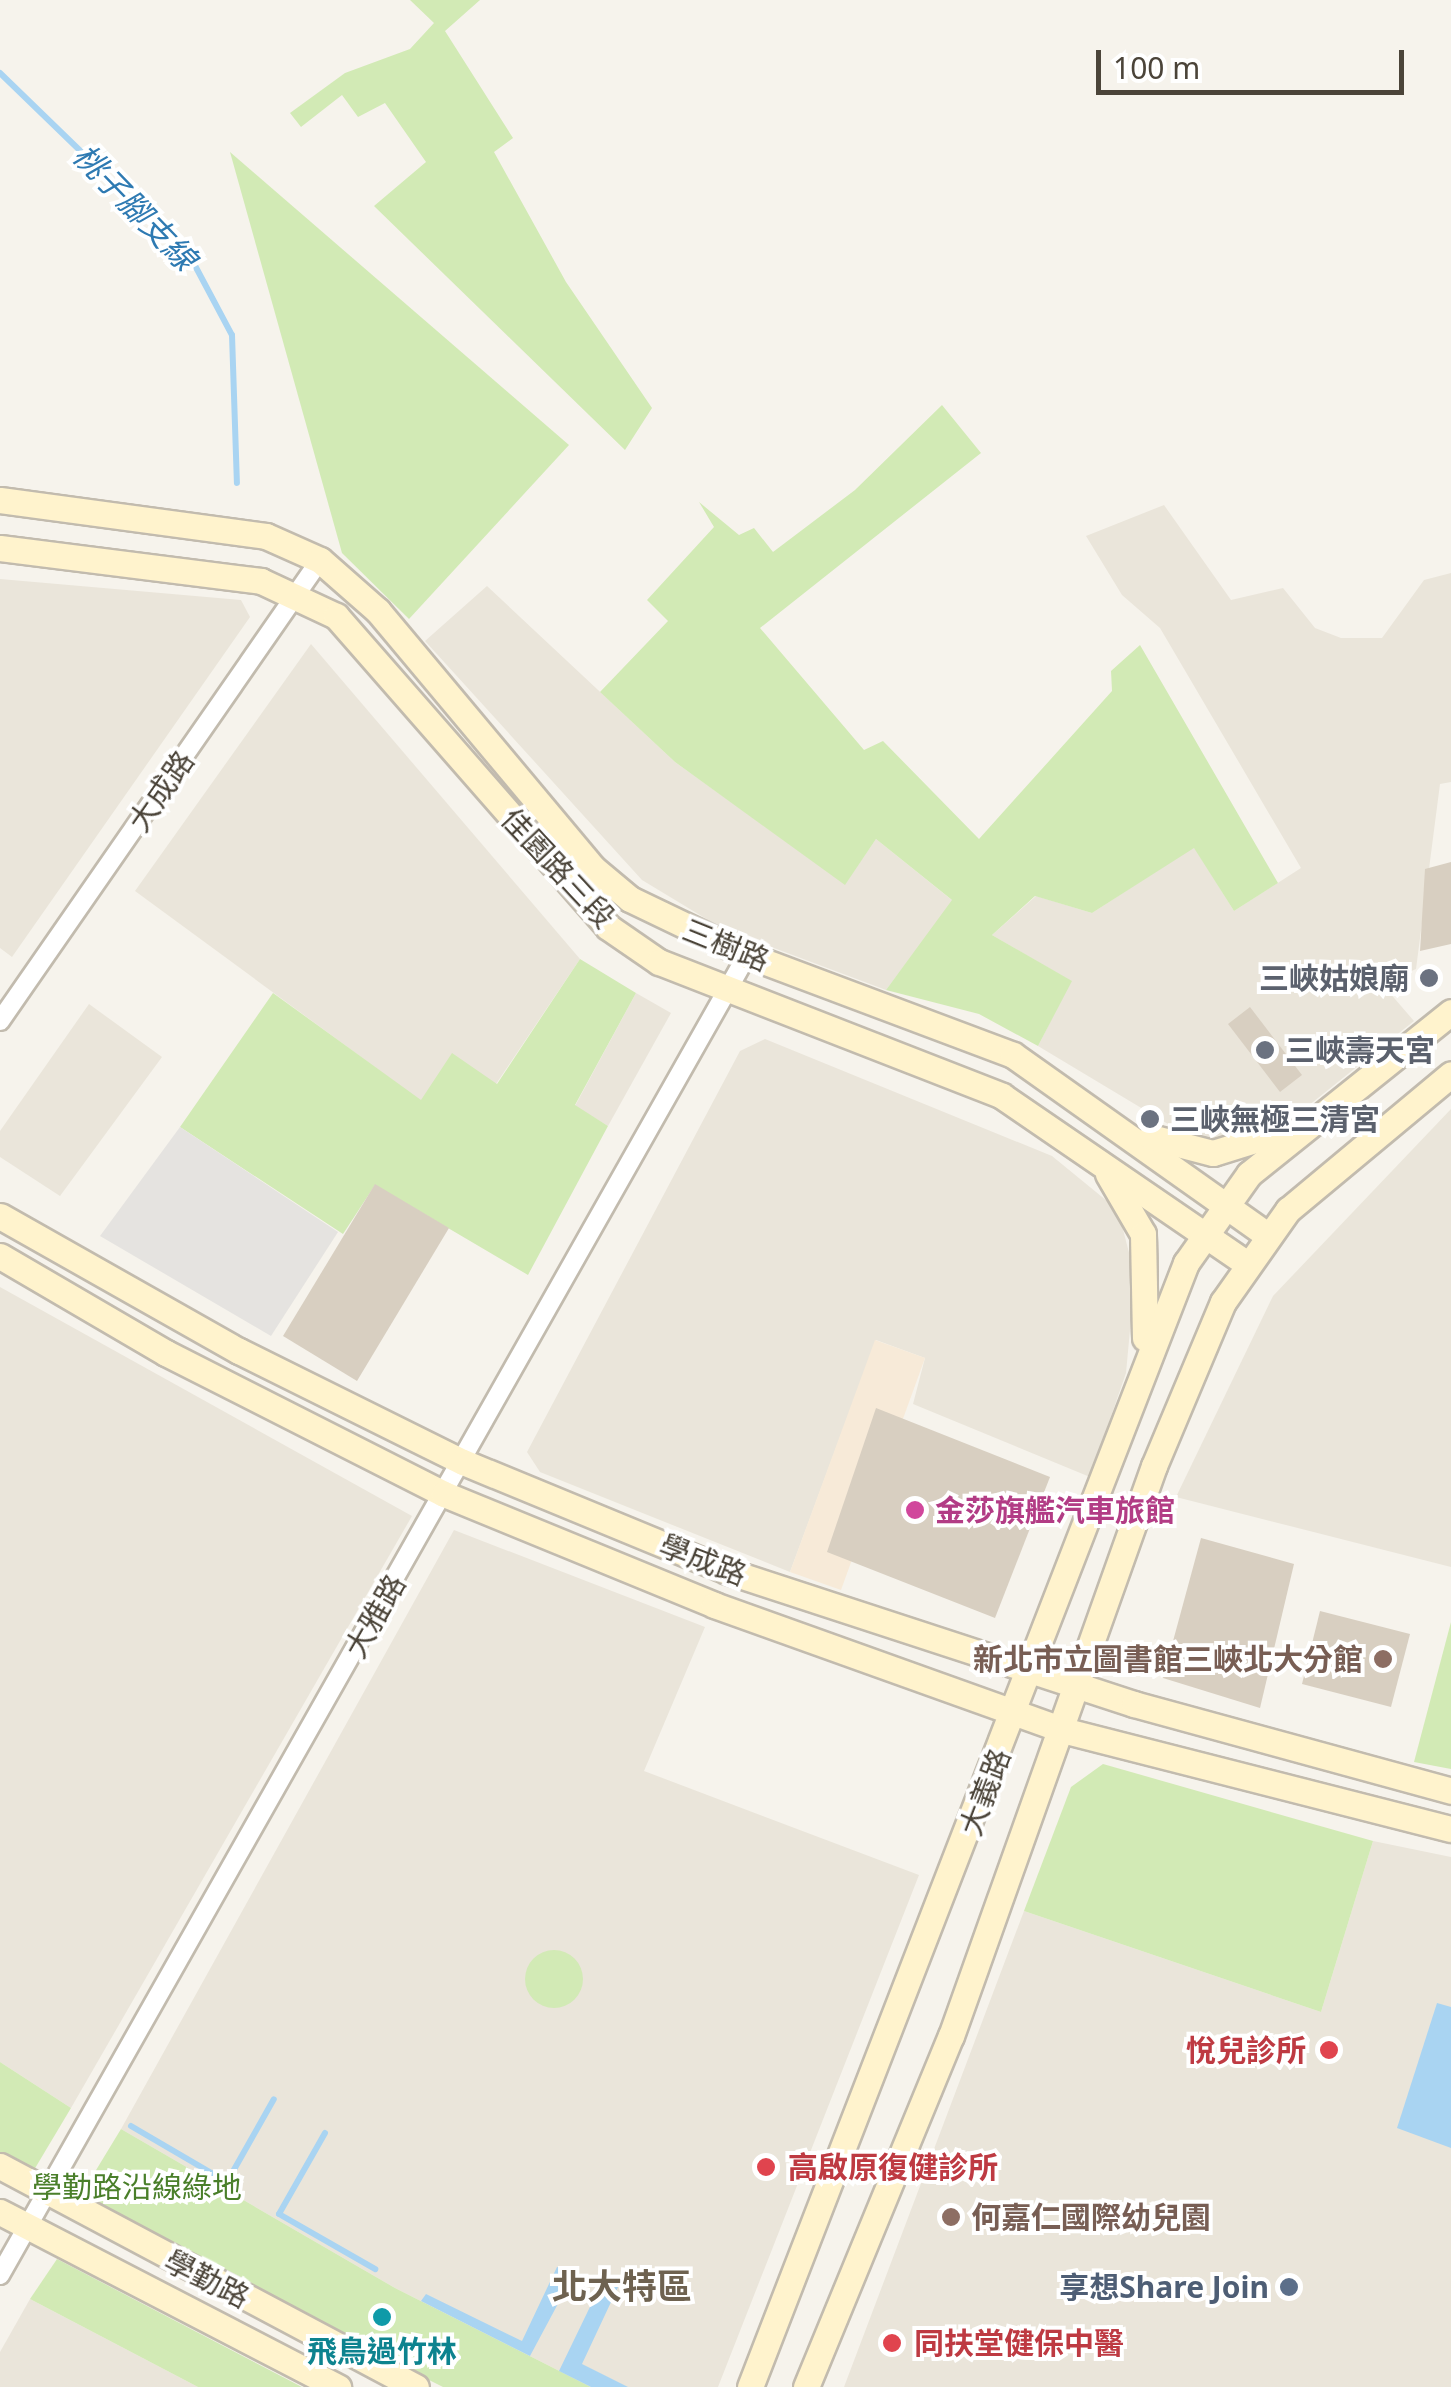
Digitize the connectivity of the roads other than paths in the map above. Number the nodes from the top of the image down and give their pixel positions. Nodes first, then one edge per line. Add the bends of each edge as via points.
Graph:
1 (0, 500) edge
2 (0, 548) edge
3 (320, 560) junction
4 (297, 595) junction
5 (747, 955) junction
6 (730, 991) junction
7 (1451, 1012) edge
8 (0, 1021) edge
9 (1451, 1074) edge
10 (1356, 1084) junction
11 (1084, 1106) junction
12 (1087, 1152) junction
13 (1226, 1202) junction
14 (0, 1216) edge
15 (1204, 1232) junction
16 (1266, 1235) junction
17 (0, 1256) edge
18 (1246, 1263) junction
19 (1136, 1383) junction
20 (463, 1462) junction
21 (444, 1494) junction
22 (1031, 1670) junction
23 (1080, 1687) junction
24 (1016, 1712) junction
25 (1066, 1731) junction
26 (1451, 1791) edge
27 (1451, 1829) edge
28 (0, 2166) edge
29 (45, 2195) junction
30 (0, 2212) edge
31 (26, 2229) junction
32 (0, 2275) edge
33 (338, 2387) edge
34 (416, 2387) edge
35 (750, 2387) edge
36 (806, 2387) edge

1 - 3 street via 266,536
2 - 4 street, 佳園路三段 via 262,580
3 - 4 street, 大成路
3 - 5 street, 三樹路 via 378,611 593,868 676,926
4 - 6 street, 佳園路三段 via 354,630 608,926 659,962
4 - 8 street, 大成路
5 - 6 street, 大雅路
5 - 11 street, 三樹路 via 985,1041
6 - 12 street, 佳園路三段 via 947,1068
6 - 20 street, 大雅路
7 - 10 street
9 - 16 street
10 - 11 street via 1264,1143 1213,1154 1175,1149
10 - 13 street
11 - 13 street, 三樹路
12 - 15 street, 佳園路三段
12 - 19 street via 1143,1234 1148,1321
13 - 15 street, 大義路
13 - 16 street, 三樹路
14 - 20 street, 學成路 via 239,1351
15 - 18 street, 佳園路三段
15 - 19 street, 大義路
16 - 18 street, 大義路
17 - 21 street, 學成路 via 166,1354
18 - 23 street, 大義路 via 1181,1394
19 - 22 street, 大義路
20 - 21 street, 大雅路
20 - 22 street, 學成路 via 726,1572
21 - 24 street, 學成路 via 714,1605
21 - 29 street, 大雅路
22 - 23 street, 學成路
22 - 24 street, 大義路
23 - 25 street, 大義路
23 - 26 street, 學成路
24 - 25 street, 學成路
24 - 35 street, 大義路
25 - 27 street, 學成路
25 - 36 street, 大義路
28 - 29 street, 學勤路
29 - 31 street, 大雅路
29 - 34 street, 學勤路
30 - 31 street, 學勤路
31 - 32 street, 大雅路
31 - 33 street, 學勤路

